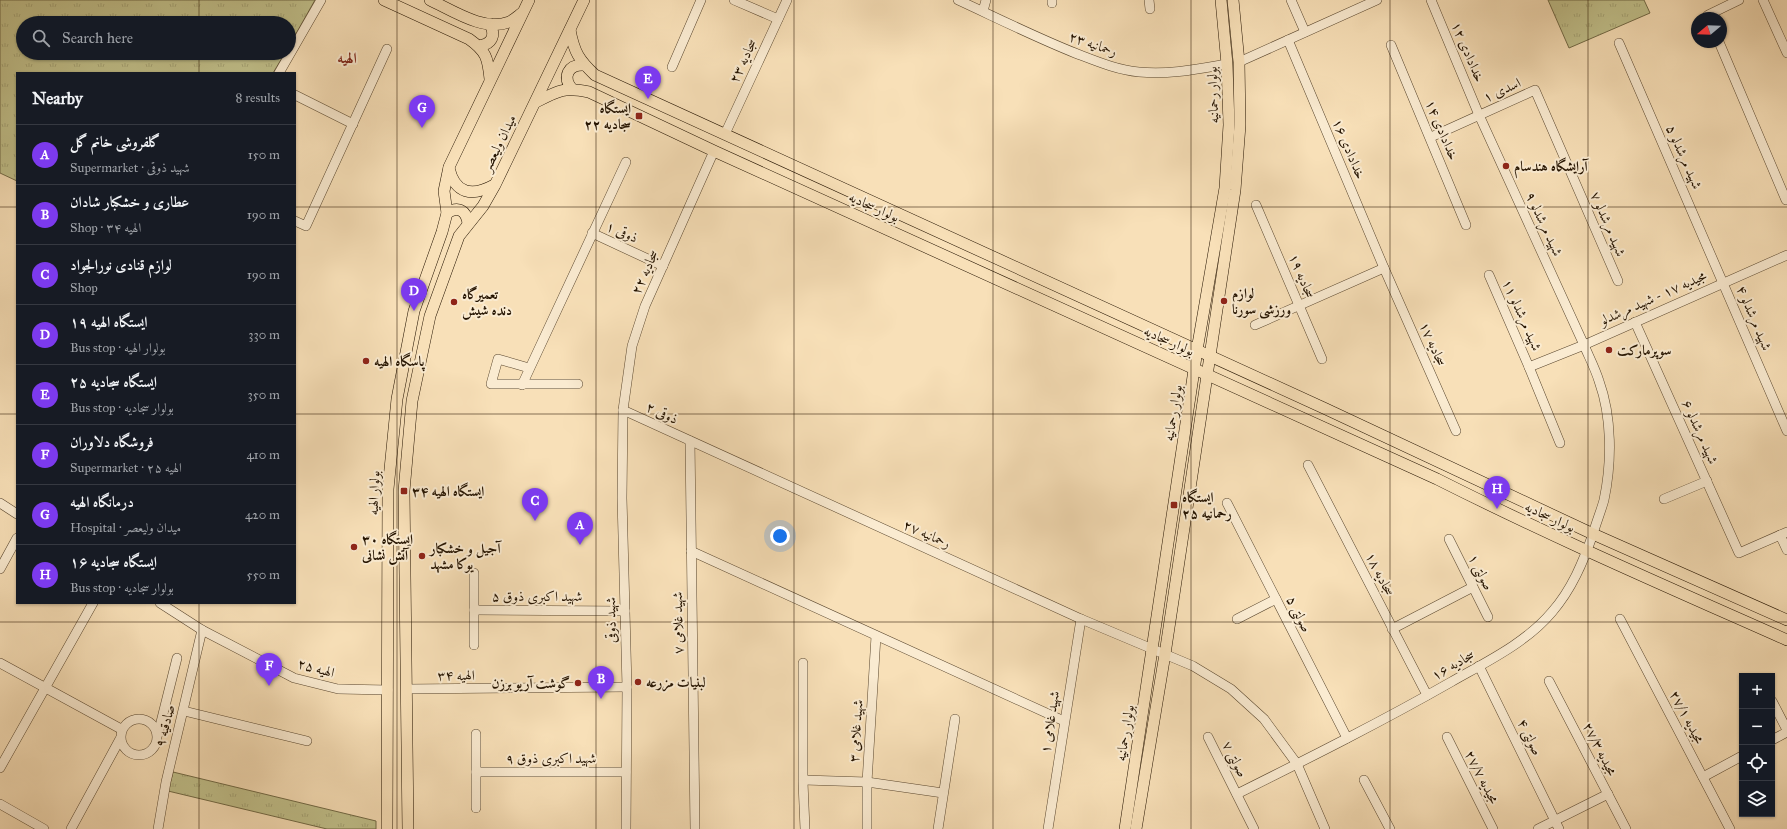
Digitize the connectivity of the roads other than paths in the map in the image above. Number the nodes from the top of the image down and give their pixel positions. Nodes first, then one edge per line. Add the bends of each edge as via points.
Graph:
1 (320, 0) edge
2 (384, 0) edge
3 (430, 0) edge
4 (529, 0) edge
5 (584, 0) edge
6 (701, 0) edge
7 (734, 0) edge
8 (787, 0) edge
9 (958, 0) edge
10 (986, 0) edge
11 (1221, 0) edge
12 (1233, 0) edge
13 (1290, 0) edge
14 (1377, 0) edge
15 (1431, 0) edge
16 (1739, 0) edge
17 (1763, 0) edge
18 (983, 11) junction
19 (1716, 12) edge
20 (523, 13) junction
21 (778, 19) junction
22 (490, 24) junction
23 (570, 30) junction
24 (1305, 32) junction
25 (1288, 40) junction
26 (296, 43) edge
27 (1619, 43) dead end
28 (1391, 45) dead end
29 (479, 46) junction
30 (1722, 48) edge
31 (387, 49) dead end
32 (1787, 54) edge
33 (286, 60) edge
34 (1239, 62) junction
35 (584, 64) junction
36 (1227, 64) junction
37 (672, 67) dead end
38 (280, 72) edge
39 (490, 79) junction
40 (572, 89) junction
41 (1535, 90) joint
42 (296, 96) edge
43 (536, 102) junction
44 (1479, 115) junction
45 (353, 124) junction
46 (725, 134) junction
47 (1431, 137) junction
48 (714, 151) junction
49 (626, 162) dead end
50 (449, 167) junction
51 (495, 185) junction
52 (1786, 200) edge
53 (1256, 205) dead end
54 (447, 213) junction
55 (296, 221) edge
56 (468, 223) junction
57 (1466, 225) dead end
58 (592, 234) junction
59 (1787, 255) edge
60 (663, 266) junction
61 (1384, 268) junction
62 (1489, 275) dead end
63 (1618, 281) dead end
64 (1723, 282) junction
65 (1300, 306) junction
66 (1635, 322) junction
67 (1255, 325) dead end
68 (1584, 344) junction
69 (1197, 350) junction
70 (1210, 357) junction
71 (1322, 359) dead end
72 (1529, 367) junction
73 (529, 368) junction
74 (1194, 369) junction
75 (1207, 376) junction
76 (578, 384) dead end
77 (522, 385) junction
78 (623, 410) junction
79 (1456, 431) dead end
80 (1787, 431) edge
81 (690, 441) junction
82 (1560, 443) dead end
83 (1308, 465) dead end
84 (1707, 481) junction
85 (1664, 499) dead end
86 (0, 503) edge
87 (1227, 503) dead end
88 (16, 513) edge
89 (1593, 534) junction
90 (1784, 534) edge
91 (1449, 539) dead end
92 (16, 540) edge
93 (1787, 550) edge
94 (691, 551) junction
95 (1587, 551) junction
96 (0, 570) edge
97 (474, 573) dead end
98 (1473, 587) junction
99 (1276, 599) junction
100 (92, 604) edge
101 (162, 604) edge
102 (474, 610) junction
103 (625, 611) junction
104 (1488, 617) dead end
105 (1081, 619) junction
106 (1620, 619) dead end
107 (1237, 620) dead end
108 (1787, 620) edge
109 (1392, 629) junction
110 (202, 630) junction
111 (876, 636) junction
112 (1787, 640) edge
113 (474, 645) dead end
114 (1153, 650) junction
115 (1165, 654) junction
116 (177, 658) dead end
117 (0, 663) edge
118 (803, 663) dead end
119 (1479, 666) junction
120 (1549, 681) dead end
121 (47, 687) junction
122 (627, 688) junction
123 (406, 689) junction
124 (388, 690) junction
125 (1427, 695) junction
126 (1775, 707) edge
127 (184, 711) junction
128 (955, 719) dead end
129 (1064, 721) junction
130 (122, 729) junction
131 (1787, 731) edge
132 (158, 734) junction
133 (476, 734) dead end
134 (1208, 737) dead end
135 (1447, 737) dead end
136 (1347, 738) junction
137 (1775, 738) edge
138 (120, 739) junction
139 (307, 741) dead end
140 (1739, 758) edge
141 (1297, 764) junction
142 (0, 768) edge
143 (476, 772) junction
144 (626, 772) junction
145 (1703, 777) junction
146 (804, 780) junction
147 (1364, 780) dead end
148 (867, 782) junction
149 (943, 793) junction
150 (1237, 794) junction
151 (1608, 794) junction
152 (0, 804) edge
153 (476, 808) dead end
154 (1557, 825) edge
155 (44, 829) edge
156 (71, 829) edge
157 (158, 829) edge
158 (388, 829) edge
159 (408, 829) edge
160 (626, 829) edge
161 (695, 829) edge
162 (806, 829) edge
163 (867, 829) edge
164 (938, 829) edge
165 (1048, 829) edge
166 (1125, 829) edge
167 (1136, 829) edge
168 (1254, 829) edge
169 (1325, 829) edge
170 (1390, 829) edge
171 (1492, 829) edge
172 (1538, 829) edge
173 (1626, 829) edge
174 (1730, 829) edge

1 - 26 street
2 - 29 main road
3 - 22 main road via 476,22
4 - 20 main road
5 - 23 main road, میدان ولیعصر
6 - 37 street
7 - 21 street
8 - 21 street, سجادیه ۲۳
9 - 18 street, رحمانیه ۲۳
10 - 18 street
11 - 36 main road, بولوار رحمانیه
12 - 34 main road, بولوار رحمانیه
13 - 24 street
14 - 24 street
15 - 44 street, خدادادی ۱۲
16 - 19 street
17 - 32 street
18 - 36 street, رحمانیه ۲۳ via 1043,40 1102,64 1138,72 1181,72
20 - 22 main road via 509,22
20 - 39 main road
21 - 46 street, سجادیه ۲۳
22 - 29 main road via 494,31 492,39 487,45
23 - 35 main road, بولوار سجادیه via 573,46
23 - 43 main road, میدان ولیعصر
24 - 25 street
25 - 34 street
25 - 61 street, خدادادی ۱۶
27 - 64 street, شهید مرشدلو ۵
28 - 47 street, خدادادی ۱۴
29 - 39 main road via 488,62
30 - 52 street
31 - 45 street
33 - 38 street
34 - 70 main road, بولوار رحمانیه via 1240,125 1235,190
35 - 40 main road via 577,64 568,72 566,78
35 - 46 main road, بولوار سجادیه via 595,75
36 - 69 main road, بولوار رحمانیه via 1229,125 1225,188
39 - 50 main road
40 - 43 main road, بولوار سجادیه via 556,92
40 - 48 main road, بولوار سجادیه via 589,92
41 - 44 street, اسدی ۱
41 - 63 street, شهید مرشدلو ۷
42 - 45 street
43 - 51 main road, میدان ولیعصر
44 - 47 street, اسدی ۱
44 - 68 street, شهید مرشدلو ۹
45 - 55 street via 306,226
46 - 69 main road, بولوار سجادیه
47 - 57 street, خدادادی ۱۴
48 - 60 street, سجادیه ۲۲
48 - 74 main road, بولوار سجادیه
49 - 58 street
50 - 51 main road, میدان ولیعصر via 451,177 464,190 472,193 482,192
50 - 54 main road, بولوار الهیه via 444,191
51 - 56 main road via 483,206
53 - 65 street, سجادیه ۱۹
54 - 56 main road via 453,209 461,210 466,215
54 - 124 main road, بولوار الهیه via 414,311 397,399 388,490
56 - 123 main road via 459,236 430,316 412,401 404,491
58 - 60 street, ذوقی ۱
58 - 73 street
59 - 64 street, مجیدیه ۱۷ - شهید مرشدلو
60 - 78 street, سجادیه ۲۲ via 645,306 632,346
61 - 65 street
61 - 79 street, سجادیه ۱۷
62 - 72 street, شهید مرشدلو ۱۱
64 - 66 street, مجیدیه ۱۷ - شهید مرشدلو
64 - 80 street, شهید مرشدلو ۴
65 - 67 street
65 - 71 street, سجادیه ۱۹
66 - 68 street, مجیدیه ۱۷ - شهید مرشدلو
66 - 84 street, شهید مرشدلو ۶
68 - 72 street, مجیدیه ۱۷ - شهید مرشدلو
68 - 89 street, شهید مرشدلو ۹ via 1600,382 1607,414 1609,446 1604,501
69 - 70 main road, بولوار سجادیه
69 - 74 main road, بولوار رحمانیه
70 - 75 main road, بولوار رحمانیه
70 - 89 main road, بولوار سجادیه
72 - 82 street, شهید مرشدلو ۱۱
73 - 77 street
73 - 77 street via 498,359 491,384
74 - 75 main road, بولوار سجادیه
74 - 114 main road, بولوار رحمانیه
75 - 95 main road, بولوار سجادیه via 1437,479
75 - 115 main road, بولوار رحمانیه
76 - 77 street
78 - 81 street, ذوقی ۲
78 - 103 street, شهید ذوقی
81 - 94 street, شهید غلامی ۷
81 - 105 street, رحمانیه ۲۷
83 - 109 street, سجادیه ۱۸
84 - 85 street
84 - 90 street, شهید مرشدلو ۶ via 1739,553
86 - 88 street
87 - 99 street, صولتی ۵
89 - 95 street, سجادیه ۱۶
89 - 108 main road, بولوار سجادیه
90 - 93 street
91 - 98 street, صولتی ۱
92 - 96 street
94 - 111 street
94 - 161 street, شهید غلامی ۷
95 - 112 main road, بولوار سجادیه
95 - 119 street, سجادیه ۱۶ via 1573,582 1552,612 1525,637
97 - 102 street, شهید اکبری ذوق ۵
98 - 104 street, صولتی ۱
98 - 109 street
99 - 107 street
99 - 136 street, صولتی ۵
100 - 121 street
101 - 110 street, الهیه ۲۵
102 - 103 street, شهید اکبری ذوق ۵
102 - 113 street, شهید اکبری ذوق ۵
103 - 122 street, شهید ذوقی
105 - 114 street, رحمانیه ۲۷
105 - 129 street, شهید غلامی ۱
106 - 145 street, مجیدیه ۲۷/۱
109 - 125 street, سجادیه ۱۸
110 - 124 street, الهیه ۲۵ via 294,678 338,689
110 - 127 street, صادقیه ۹
111 - 129 street
111 - 148 street, شهید غلامی ۳
114 - 115 street, رحمانیه ۲۷
114 - 166 main road, بولوار رحمانیه
115 - 141 street, رحمانیه ۲۷ via 1193,666 1231,689 1264,719
115 - 167 main road, بولوار رحمانیه
116 - 132 street
117 - 121 street
118 - 146 street
119 - 125 street, سجادیه ۱۶
119 - 154 street, صولتی ۴
120 - 151 street, مجیدیه ۲۷/۳
121 - 130 street
121 - 142 street
122 - 123 street, الهیه ۳۴
122 - 144 street, شهید ذوقی
123 - 124 main road
123 - 159 main road
124 - 158 main road, بولوار الهیه
125 - 136 street, سجادیه ۱۶
126 - 131 street
127 - 139 street
127 - 157 street, صادقیه ۹ via 166,782
128 - 149 street
129 - 165 street, شهید غلامی ۱
130 - 132 street via 128,721 146,719 154,725
130 - 138 street
131 - 137 street
132 - 138 street via 156,744 150,752 141,755 131,754 124,748
133 - 143 street
134 - 150 street, صولتی ۷
135 - 171 street, مجیدیه ۲۷/۷
136 - 141 street, سجادیه ۱۶
138 - 156 street
140 - 145 street
141 - 150 street, سجادیه ۱۶
141 - 169 street, رحمانیه ۲۷
143 - 144 street, شهید اکبری ذوق ۹
143 - 153 street
144 - 160 street, شهید ذوقی
145 - 174 street, مجیدیه ۲۷/۱
146 - 148 street
146 - 162 street
147 - 170 street
148 - 149 street
148 - 163 street, شهید غلامی ۳
149 - 164 street
150 - 168 street, صولتی ۷
151 - 154 street
151 - 173 street, مجیدیه ۲۷/۳
152 - 155 street
154 - 172 street

